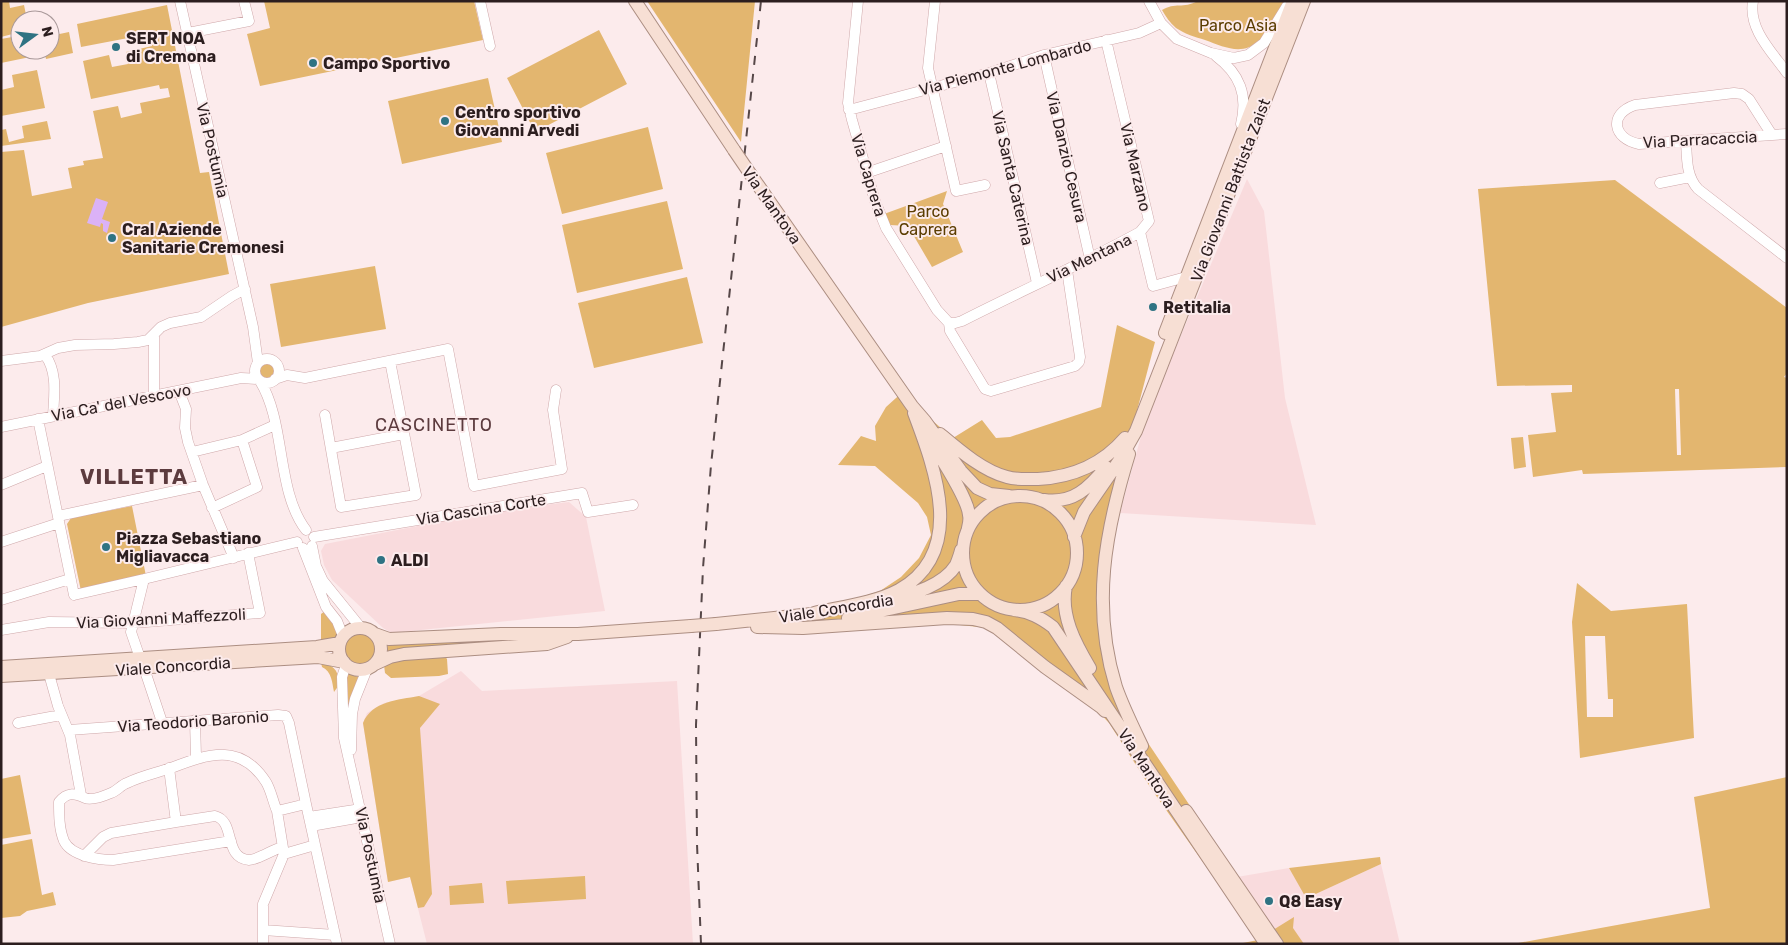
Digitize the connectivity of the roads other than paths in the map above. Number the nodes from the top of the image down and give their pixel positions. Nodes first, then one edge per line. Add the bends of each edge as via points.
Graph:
1 (180, 1) edge
2 (244, 1) edge
3 (480, 1) edge
4 (635, 1) edge
5 (858, 1) edge
6 (935, 1) edge
7 (1149, 1) edge
8 (1292, 1) edge
9 (1304, 1) edge
10 (1753, 1) edge
11 (1160, 23) junction
12 (188, 33) junction
13 (1106, 40) junction
14 (490, 46) dead end
15 (1211, 53) junction
16 (1044, 55) junction
17 (989, 73) junction
18 (1787, 73) edge
19 (932, 88) junction
20 (849, 110) junction
21 (1787, 134) edge
22 (1772, 135) junction
23 (1686, 141) junction
24 (946, 146) junction
25 (1236, 147) junction
26 (866, 172) junction
27 (1690, 177) junction
28 (1660, 183) dead end
29 (985, 184) dead end
30 (1140, 232) junction
31 (1787, 258) edge
32 (1090, 259) junction
33 (1067, 270) junction
34 (1186, 277) junction
35 (1037, 283) junction
36 (245, 289) junction
37 (949, 323) junction
38 (253, 327) junction
39 (154, 334) junction
40 (45, 354) junction
41 (1, 361) edge
42 (390, 361) junction
43 (274, 363) junction
44 (257, 365) junction
45 (287, 375) junction
46 (241, 378) junction
47 (259, 380) junction
48 (274, 380) junction
49 (556, 390) dead end
50 (179, 391) junction
51 (154, 396) junction
52 (270, 398) junction
53 (325, 414) dead end
54 (917, 414) junction
55 (53, 416) junction
56 (38, 419) junction
57 (275, 425) junction
58 (1, 427) edge
59 (1136, 431) junction
60 (404, 434) junction
61 (1124, 438) junction
62 (242, 440) junction
63 (331, 448) junction
64 (192, 452) junction
65 (47, 466) junction
66 (1, 485) edge
67 (203, 485) junction
68 (1009, 496) junction
69 (1044, 500) junction
70 (633, 505) dead end
71 (212, 508) junction
72 (58, 520) junction
73 (968, 528) junction
74 (1074, 537) junction
75 (305, 540) junction
76 (1, 542) edge
77 (963, 545) junction
78 (248, 554) junction
79 (234, 558) junction
80 (70, 579) junction
81 (144, 579) junction
82 (1066, 586) junction
83 (980, 594) junction
84 (1, 600) edge
85 (1014, 610) junction
86 (814, 613) junction
87 (132, 623) junction
88 (716, 624) junction
89 (757, 627) junction
90 (361, 628) junction
91 (1, 630) edge
92 (375, 634) junction
93 (578, 634) junction
94 (342, 639) junction
95 (142, 663) junction
96 (345, 664) junction
97 (1, 667) edge
98 (371, 667) junction
99 (49, 674) junction
100 (1, 676) edge
101 (62, 715) junction
102 (195, 720) junction
103 (162, 722) junction
104 (18, 723) dead end
105 (69, 730) junction
106 (1138, 746) junction
107 (196, 758) junction
108 (351, 766) junction
109 (169, 768) junction
110 (81, 795) junction
111 (306, 804) junction
112 (277, 811) junction
113 (361, 813) junction
114 (310, 821) junction
115 (176, 822) junction
116 (231, 841) junction
117 (315, 845) junction
118 (283, 851) junction
119 (84, 856) junction
120 (263, 930) junction
121 (336, 939) edge
122 (263, 944) edge
123 (390, 944) edge
124 (1266, 944) edge
125 (1277, 944) edge

1 - 12 street, Via Postumia
2 - 12 street via 249,21
3 - 14 street
4 - 54 main road, Via Mantova, bridge
5 - 20 street, Via Caprera
6 - 19 street via 928,60
7 - 11 street
8 - 15 street via 1256,50 1234,58
8 - 25 main road, Via Giovanni Battista Zaist
9 - 59 main road, Via Giovanni Battista Zaist
10 - 18 street via 1756,29
11 - 13 street, Via Piemonte Lombardo via 1139,33
11 - 15 street via 1177,39
12 - 36 street, Via Postumia
13 - 16 street, Via Piemonte Lombardo
13 - 30 street, Via Marzano via 1148,221
15 - 25 street via 1228,64 1241,86 1244,103
16 - 17 street, Via Piemonte Lombardo
16 - 32 street, Via Danzio Cesura
17 - 19 street, Via Piemonte Lombardo
17 - 35 street, Via Santa Caterina
19 - 20 street, Via Piemonte Lombardo
19 - 24 street
20 - 26 street, Via Caprera
21 - 22 street, Via Parracaccia
22 - 23 street, Via Parracaccia
22 - 23 street, Via Parracaccia via 1749,99 1742,94 1635,105 1626,108 1617,124 1625,140 1639,144
23 - 27 street
24 - 26 street
24 - 29 street via 956,191
25 - 34 main road, Via Giovanni Battista Zaist
26 - 37 street, Via Caprera via 879,214 892,240 937,310
27 - 28 street
27 - 31 street via 1698,189
30 - 32 street, Via Mentana
30 - 34 street, Via Marzano via 1153,286
32 - 33 street, Via Mentana
33 - 35 street, Via Mentana
33 - 37 street, Via Caprera via 1080,357 1075,366 991,392 985,389 950,331
34 - 61 main road, Via Giovanni Battista Zaist
35 - 37 street via 962,321
36 - 38 street, Via Postumia
36 - 39 street via 201,317 170,323
38 - 43 street, Via Postumia via 262,348
38 - 44 street, Via Postumia
39 - 40 street via 148,340 138,342 75,345
39 - 51 street
40 - 41 street
40 - 55 street via 53,371
42 - 45 street via 305,378
42 - 49 street via 448,349 474,486 562,469 553,410
42 - 60 street
43 - 44 street via 264,360
43 - 45 street
43 - 48 street via 278,373
44 - 46 street, Via Ca' del Vescovo
44 - 47 street, Via Postumia via 255,374
45 - 48 street
46 - 47 street, Via Ca' del Vescovo
46 - 50 street, Via Ca' del Vescovo
47 - 48 street via 266,383
47 - 52 street, Via Postumia
48 - 52 street
50 - 51 street, Via Ca' del Vescovo
50 - 64 street via 186,409 185,428
51 - 55 street, Via Ca' del Vescovo
52 - 57 street, Via Postumia
53 - 63 street
54 - 61 main road via 979,463 1016,479 1045,478 1081,471 1110,454
54 - 68 main road via 977,488 990,494
54 - 73 main road via 967,507
54 - 86 main road via 941,510 941,530 928,563 901,589 888,595
55 - 56 street, Via Ca' del Vescovo
56 - 58 street, Via Ca' del Vescovo
56 - 65 street
57 - 62 street
57 - 75 street, Via Postumia
59 - 74 main road, Via Giovanni Battista Zaist via 1084,512
59 - 106 main road via 1110,522 1104,565 1103,609 1112,671
60 - 63 street
60 - 63 street via 416,495 341,508
61 - 69 main road, Via Giovanni Battista Zaist via 1108,466 1081,492 1064,501
62 - 64 street
62 - 71 street via 257,487
64 - 67 street
65 - 66 street
65 - 72 street
67 - 71 street
67 - 72 street
68 - 69 main road
68 - 73 main road via 985,507
69 - 74 main road via 1063,516
70 - 75 street, Via Cascina Corte via 588,512 582,493
71 - 79 street
72 - 76 street
72 - 80 street
73 - 77 main road
74 - 82 main road via 1076,559
75 - 78 street
75 - 90 street, Via Postumia via 323,581
75 - 94 street, Via Postumia via 324,602 337,621
77 - 83 main road via 966,572
77 - 86 main road, Viale Concordia via 950,572 918,591 878,603
78 - 79 street
78 - 87 street, Via Giovanni Maffezzoli via 260,613
79 - 81 street
80 - 81 street via 74,595
80 - 84 street
81 - 87 street
82 - 85 main road via 1038,607
82 - 106 main road, Via Mantova via 1064,611 1080,650
83 - 85 main road via 996,605
83 - 89 main road, Viale Concordia via 959,594 843,619
85 - 106 main road, Via Mantova via 1030,612 1052,627
86 - 88 main road, Viale Concordia
87 - 91 street, Via Giovanni Maffezzoli via 49,622
87 - 95 street via 131,632
88 - 89 main road, Viale Concordia
88 - 93 main road, Viale Concordia, bridge
89 - 106 main road via 803,628 960,617 986,622 1101,707
90 - 92 main road, Viale Concordia
90 - 94 main road, Viale Concordia via 348,632
92 - 93 main road, Viale Concordia via 389,639
92 - 98 main road via 381,652
93 - 98 main road, Viale Concordia via 547,644 404,654
94 - 95 main road, Viale Concordia via 317,647
94 - 96 main road via 340,653
95 - 96 main road, Viale Concordia via 318,657
95 - 97 main road, Viale Concordia
95 - 99 main road, Viale Concordia
95 - 103 street
96 - 98 main road, Viale Concordia via 356,670
96 - 108 street, Via Postumia via 342,677 344,738
98 - 108 street, Via Postumia via 352,714
99 - 100 main road, Viale Concordia
99 - 101 street
101 - 104 street
101 - 105 street
102 - 103 street, Via Teodorio Baronio
102 - 107 street
102 - 111 street, Via Teodorio Baronio via 286,716
103 - 105 street, Via Teodorio Baronio
105 - 110 street
106 - 124 main road, Via Mantova
106 - 125 main road, Via Mantova
107 - 109 street
107 - 112 street via 224,753 247,762 266,782
108 - 113 street, Via Postumia
109 - 110 street via 98,798
109 - 115 street
110 - 119 street via 65,795 59,802 59,810 65,843
111 - 112 street
111 - 114 street
112 - 118 street
113 - 114 street
113 - 123 street, Via Postumia
114 - 117 street
115 - 116 street via 220,817
115 - 119 street via 111,833
116 - 118 street via 234,851 249,860 271,850
116 - 119 street via 113,860
117 - 118 street
117 - 121 street
118 - 120 street via 264,904
120 - 121 street
120 - 122 street

